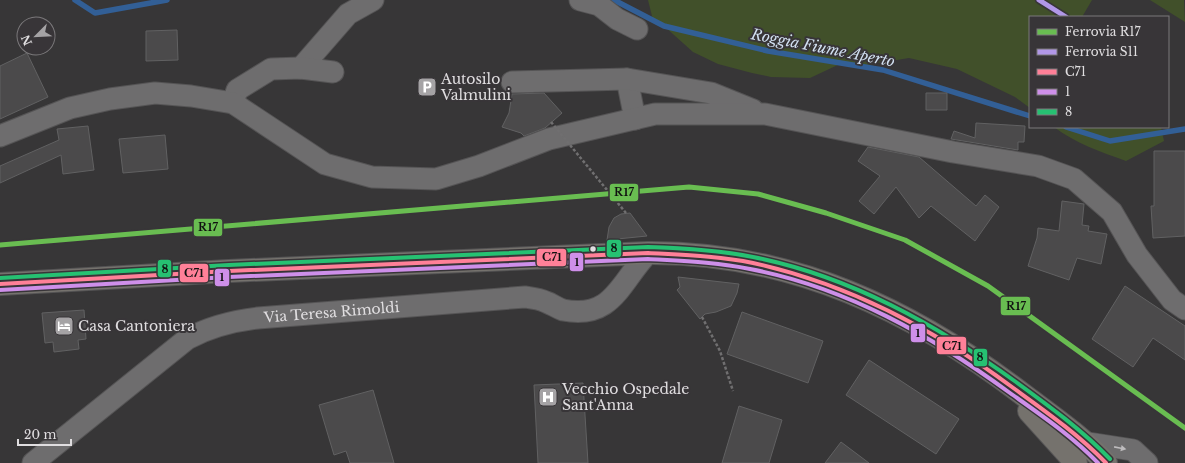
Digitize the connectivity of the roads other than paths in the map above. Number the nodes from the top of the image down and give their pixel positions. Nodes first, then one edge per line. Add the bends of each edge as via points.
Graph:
1 (373, 0) edge
2 (580, 0) edge
3 (637, 29) dead end
4 (300, 68) junction
5 (333, 72) dead end
6 (627, 78) junction
7 (512, 82) dead end
8 (233, 103) junction
9 (765, 114) junction
10 (635, 119) junction
11 (0, 136) edge
12 (648, 253) junction
13 (0, 284) edge
14 (1185, 309) edge
15 (997, 374) junction
16 (1088, 443) junction
17 (33, 463) edge
18 (1076, 463) edge
19 (1106, 463) edge
20 (1147, 463) edge

1 - 4 street via 348,14
2 - 3 street via 599,5 617,19
4 - 5 street
4 - 8 street via 271,69 237,90
6 - 7 street
6 - 9 street via 711,94
6 - 10 street
8 - 10 street via 325,164 372,177 436,179 479,166 549,138
8 - 11 street via 155,93 110,99 70,108
9 - 10 street via 655,114
9 - 14 street via 953,152 1038,166 1074,179 1112,212 1137,255 1172,300
12 - 13 main road via 229,271
12 - 15 main road via 678,253 754,262 802,274 868,300 927,329
12 - 17 street, Via Teresa Rimoldi via 611,299 600,307 587,311 560,309 545,301 525,297 258,318 203,330 187,339
15 - 16 main road via 1062,436
15 - 18 main road
16 - 19 main road
16 -> 20 street via 1133,450

